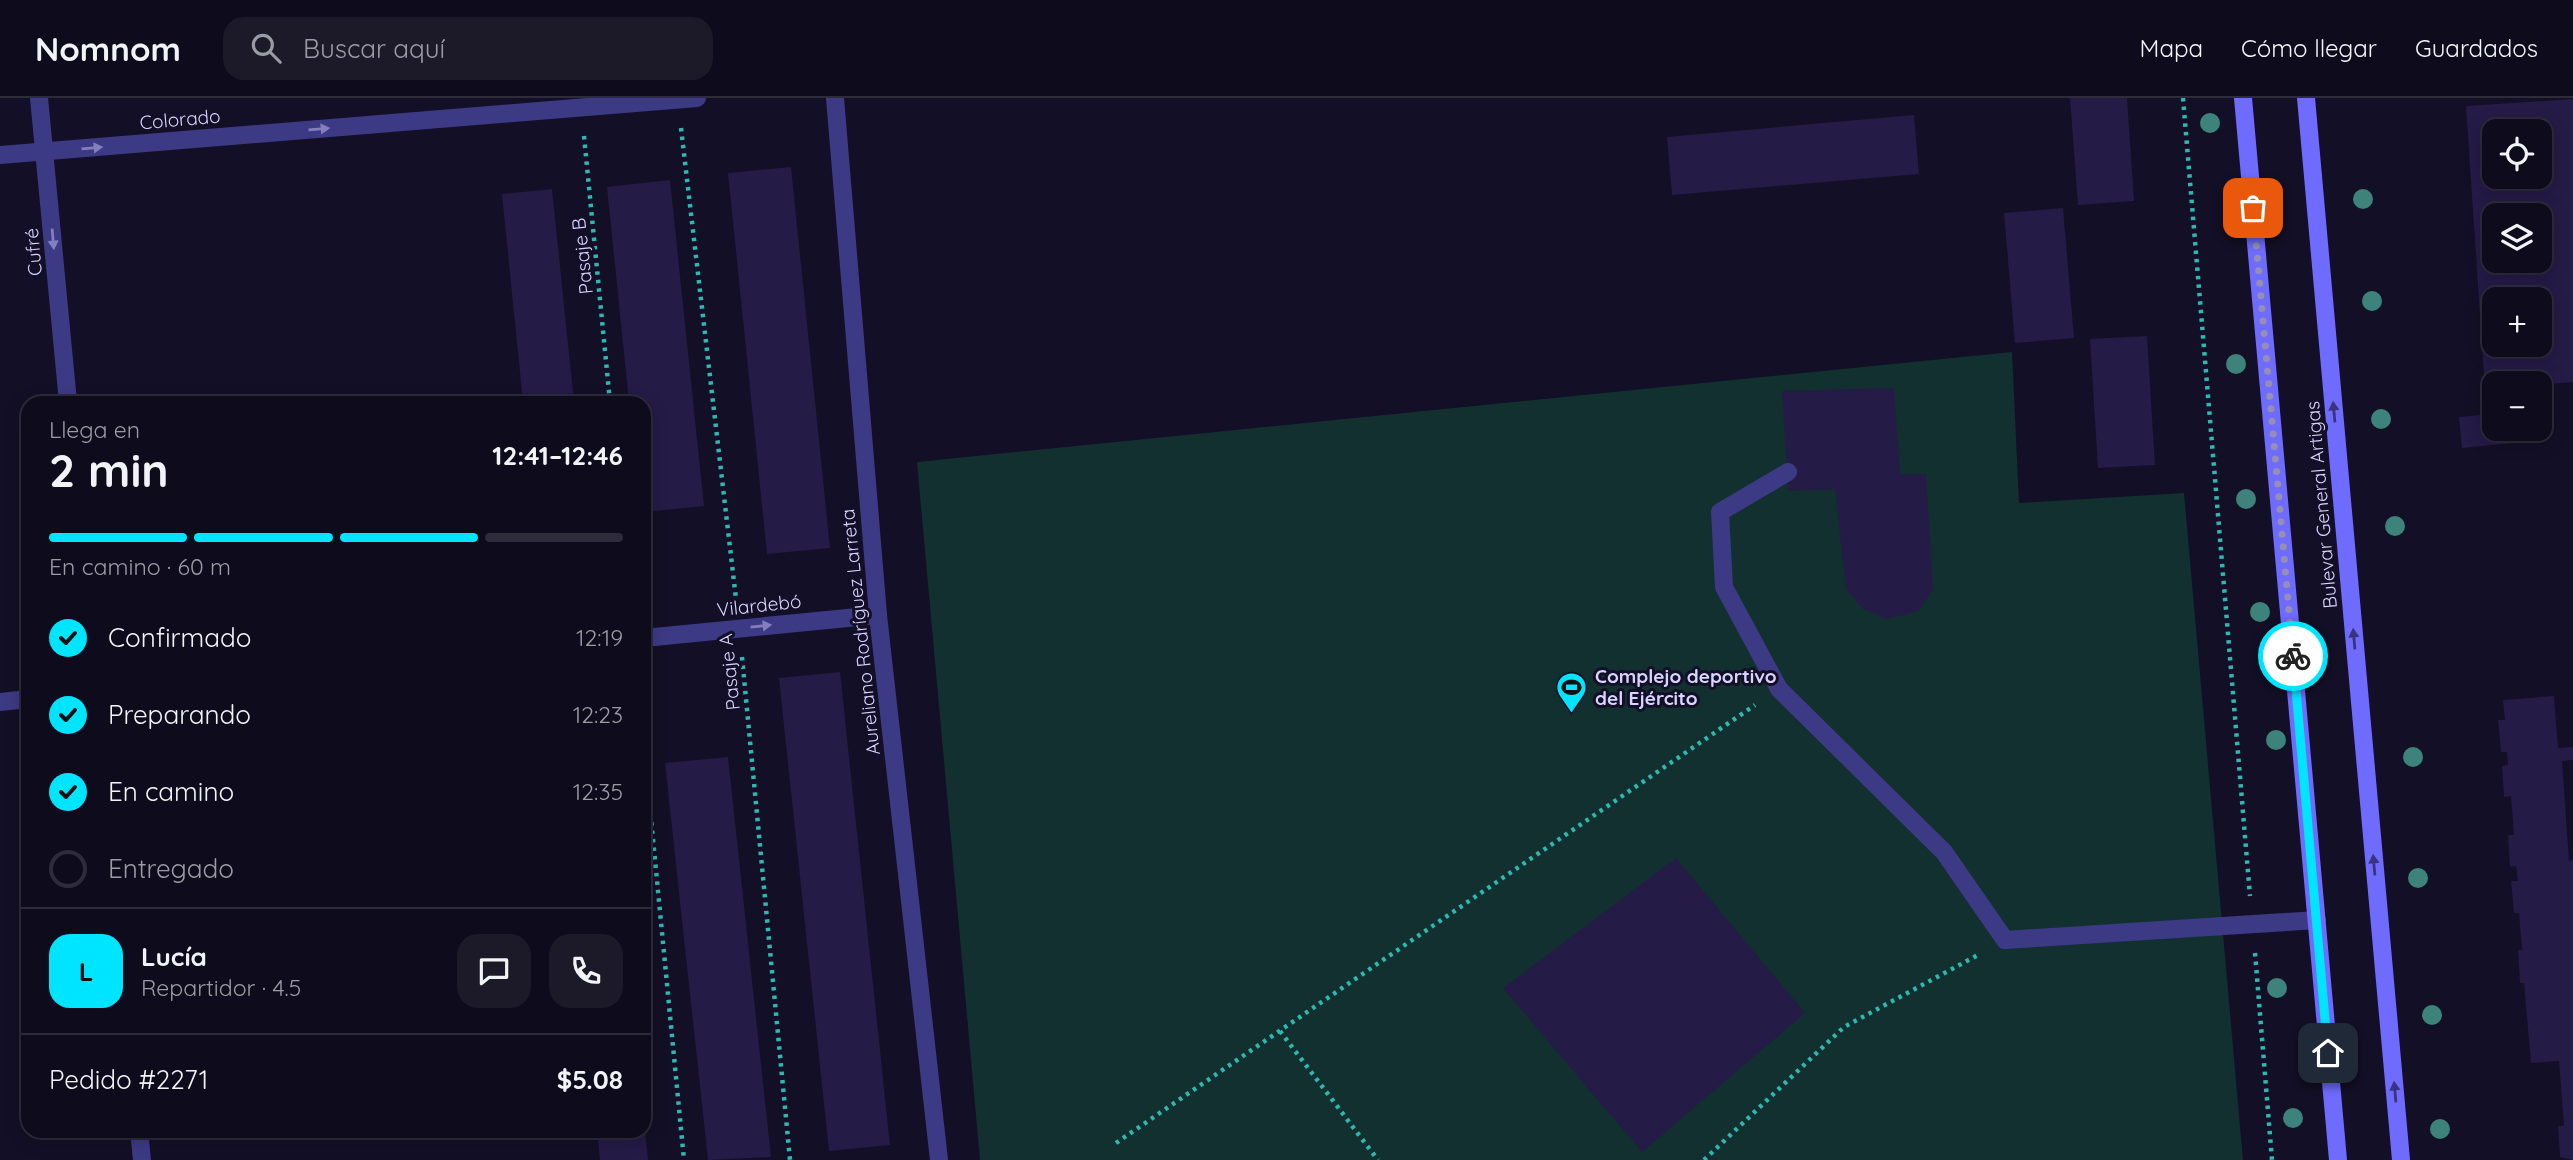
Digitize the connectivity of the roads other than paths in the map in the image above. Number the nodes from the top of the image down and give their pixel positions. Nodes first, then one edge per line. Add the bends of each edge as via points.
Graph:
1 (39, 98) edge
2 (697, 98) edge
3 (835, 98) edge
4 (2243, 98) edge
5 (2306, 98) edge
6 (678, 100) edge
7 (44, 152) junction
8 (0, 155) edge
9 (67, 396) edge
10 (1788, 472) dead end
11 (878, 615) junction
12 (651, 637) edge
13 (21, 700) edge
14 (0, 702) edge
15 (2316, 920) junction
16 (140, 1138) edge
17 (142, 1160) edge
18 (939, 1160) edge
19 (2338, 1160) edge
20 (2401, 1160) edge

1 - 7 street, Cufré
2 - 6 street, Colorado
3 - 11 street, Aureliano Rodríguez Larreta
4 - 15 main road
20 -> 5 main road, Bulevar General Artigas
7 -> 6 street, Colorado
7 - 8 street, Colorado
7 -> 9 street, Cufré
10 - 15 street via 1720,512 1724,587 1779,689 1944,852 2005,940
12 -> 11 street, Vilardebó
11 - 18 street, Aureliano Rodríguez Larreta
13 - 14 street
15 - 19 main road
16 - 17 street

